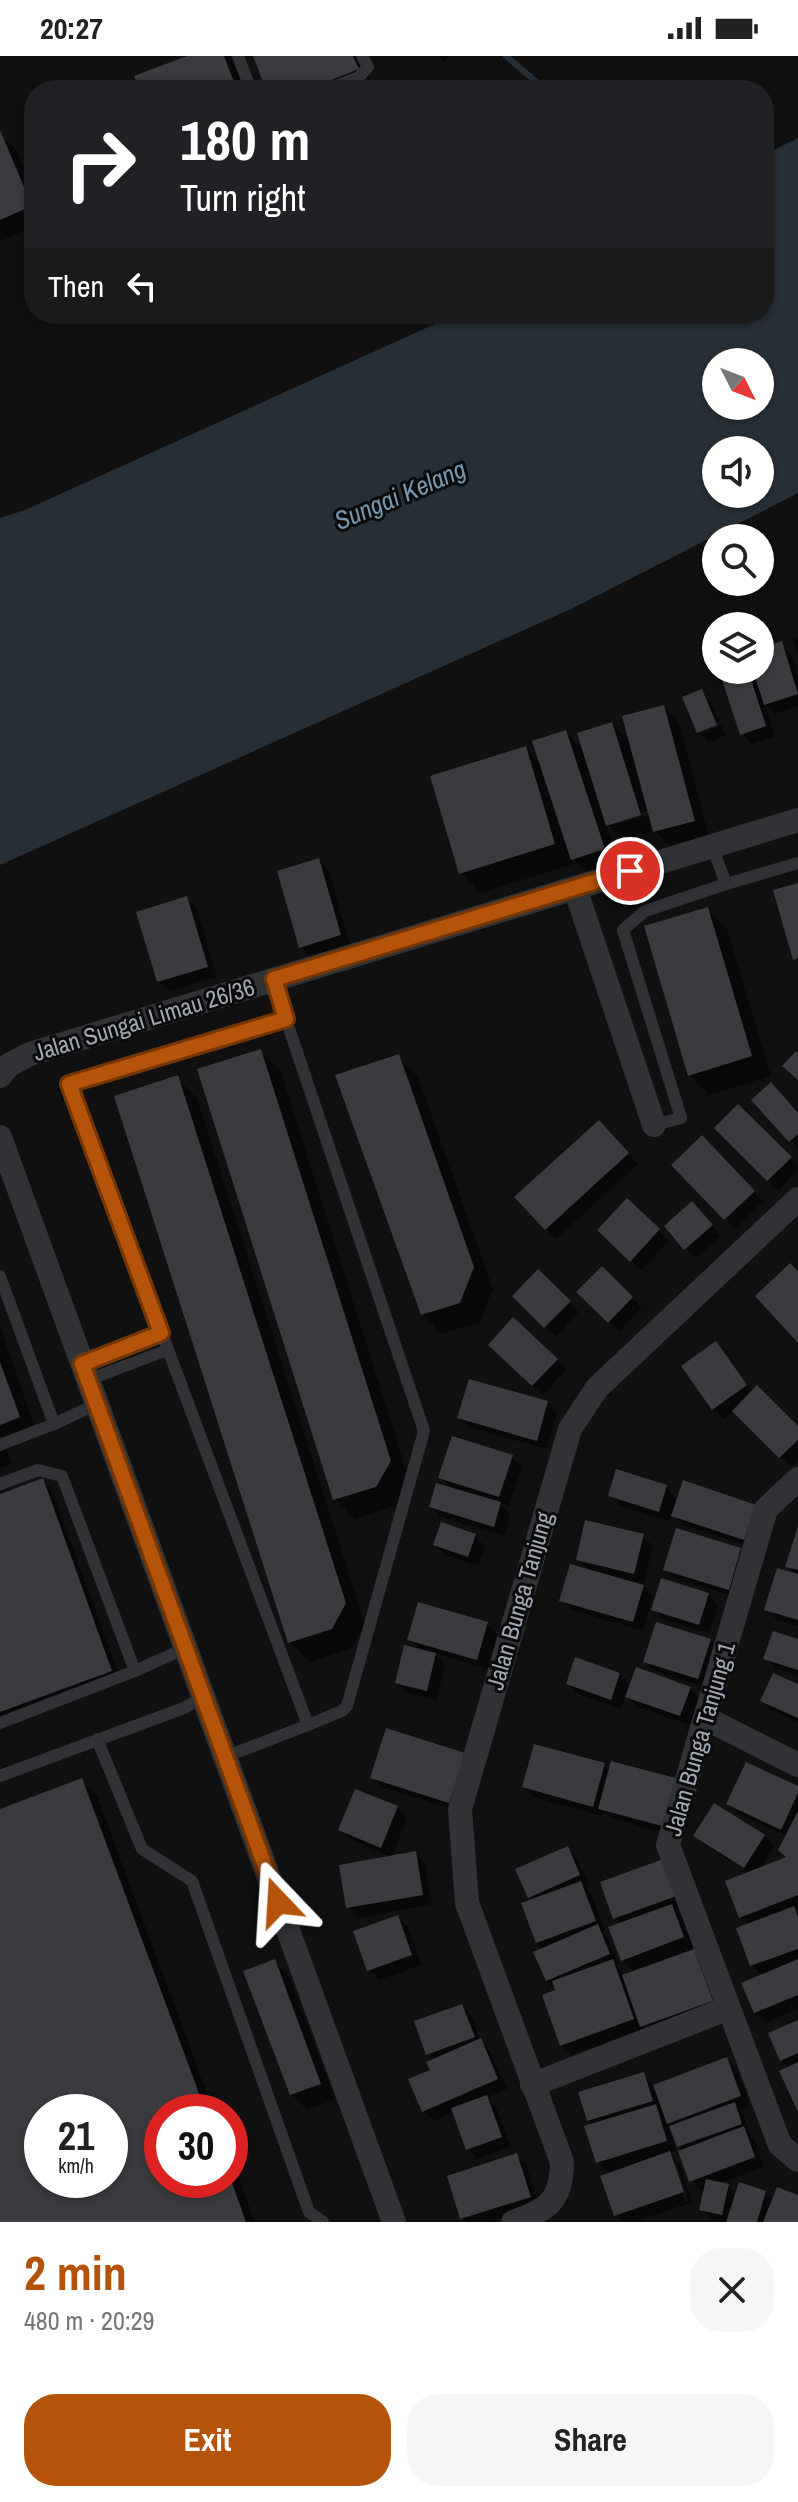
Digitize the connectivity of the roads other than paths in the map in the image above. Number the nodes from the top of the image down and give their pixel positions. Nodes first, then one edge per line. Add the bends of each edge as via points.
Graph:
1 (238, 56) edge
2 (362, 56) edge
3 (247, 80) edge
4 (349, 80) edge
5 (798, 820) edge
6 (712, 846) junction
7 (798, 863) edge
8 (726, 884) junction
9 (575, 888) junction
10 (274, 979) junction
11 (286, 1019) junction
12 (0, 1076) edge
13 (654, 1125) joint
14 (0, 1137) edge
15 (798, 1199) edge
16 (0, 1276) edge
17 (161, 1333) junction
18 (167, 1350) junction
19 (85, 1372) junction
20 (97, 1404) junction
21 (54, 1424) junction
22 (0, 1445) edge
23 (798, 1479) edge
24 (0, 1484) edge
25 (186, 1648) junction
26 (135, 1671) junction
27 (203, 1697) junction
28 (705, 1718) junction
29 (0, 1723) edge
30 (308, 1725) junction
31 (97, 1739) junction
32 (225, 1757) junction
33 (798, 1765) edge
34 (0, 1776) edge
35 (729, 2008) junction
36 (532, 2085) junction
37 (798, 2160) edge
38 (524, 2220) edge
39 (323, 2222) edge
40 (394, 2222) edge

1 - 3 lane
2 - 4 lane via 368,67
5 - 6 street, Jalan Sungai Limau 26/36
6 - 8 lane
6 - 9 street, Jalan Sungai Limau 26/36
7 - 8 lane
8 - 13 lane via 645,911 623,930 681,1118
9 - 10 street, Jalan Sungai Limau 26/36
9 - 13 street
10 - 11 lane
10 - 12 street, Jalan Sungai Limau 26/36 via 30,1054
11 - 17 lane via 69,1084
11 - 30 lane via 424,1431 347,1706
14 - 19 street
15 - 36 street, Jalan Bunga Tanjung via 597,1388 570,1429 460,1809 467,1903
16 - 21 lane
17 - 18 lane
17 - 19 lane
18 - 19 lane
18 - 30 lane
19 - 20 street
20 - 21 lane
20 - 25 street
21 - 22 lane
23 - 28 street, Jalan Bunga Tanjung 1 via 766,1509
24 - 26 lane via 38,1470 62,1476
25 - 26 lane
25 - 27 street
26 - 29 lane
27 - 31 lane
27 - 32 street
28 - 33 street
28 - 35 street, Jalan Bunga Tanjung 1 via 668,1845
30 - 32 lane
31 - 34 lane
31 - 39 lane via 142,1849 192,1881 309,2212
32 - 40 street
35 - 36 street
35 - 37 street via 780,2145
36 - 38 street, Jalan Bunga Tanjung via 562,2162 562,2185 550,2204

